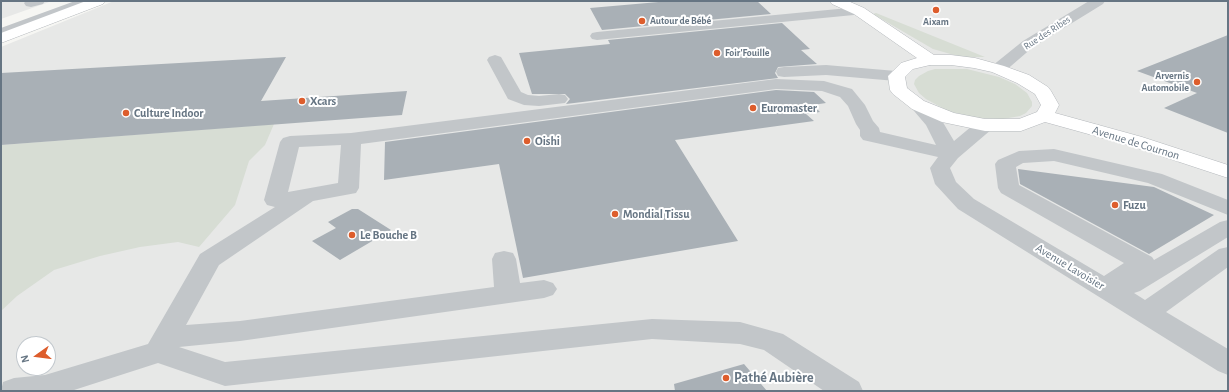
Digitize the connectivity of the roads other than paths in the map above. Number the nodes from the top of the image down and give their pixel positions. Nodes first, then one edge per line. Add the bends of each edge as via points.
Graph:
1 (77, 1) edge
2 (87, 1) edge
3 (98, 1) edge
4 (836, 1) edge
5 (846, 1) edge
6 (1098, 1) edge
7 (859, 11) junction
8 (1, 28) edge
9 (1, 33) edge
10 (597, 36) dead end
11 (1, 38) edge
12 (496, 60) dead end
13 (930, 60) junction
14 (998, 69) junction
15 (896, 76) junction
16 (918, 105) junction
17 (1044, 116) junction
18 (985, 125) junction
19 (351, 139) junction
20 (950, 154) junction
21 (1228, 172) edge
22 (306, 196) junction
23 (1228, 208) edge
24 (1228, 226) edge
25 (1228, 255) edge
26 (504, 259) dead end
27 (544, 289) dead end
28 (1110, 291) junction
29 (508, 294) junction
30 (1145, 313) junction
31 (161, 345) junction
32 (1228, 364) edge
33 (14, 391) edge
34 (848, 391) edge

1 - 8 main road
2 - 9 street
3 - 11 main road
4 - 7 main road
5 - 7 main road
6 - 14 street, Rue des Ribes via 1028,44
7 - 10 street
7 - 13 main road
12 - 15 street via 514,95 524,100 539,101 800,70
13 - 14 main road via 975,63
13 - 15 main road via 907,66
14 - 17 main road via 1023,79 1042,91 1050,105
15 - 16 main road via 899,90
16 - 18 main road via 949,118
16 - 20 street via 934,123
17 - 18 main road via 1021,125
17 - 21 main road, Avenue de Cournon via 1135,141
18 - 20 street, Avenue Lavoisier
19 - 20 street via 776,84 801,84 824,86 846,93 870,128 870,136
19 - 22 street via 348,188
19 - 22 street via 290,142 274,200
20 - 28 street, Avenue Lavoisier via 940,168 946,184 966,204
22 - 31 street via 209,260
23 - 28 street via 1155,178 1054,155 1019,157 1005,164 1009,188 1143,263
24 - 28 street
25 - 30 street
26 - 29 street
27 - 29 street
28 - 30 street, Avenue Lavoisier
29 - 31 street
30 - 32 street, Avenue Lavoisier
31 - 33 street via 45,387
31 - 34 street via 226,374 652,329 740,333 773,342

